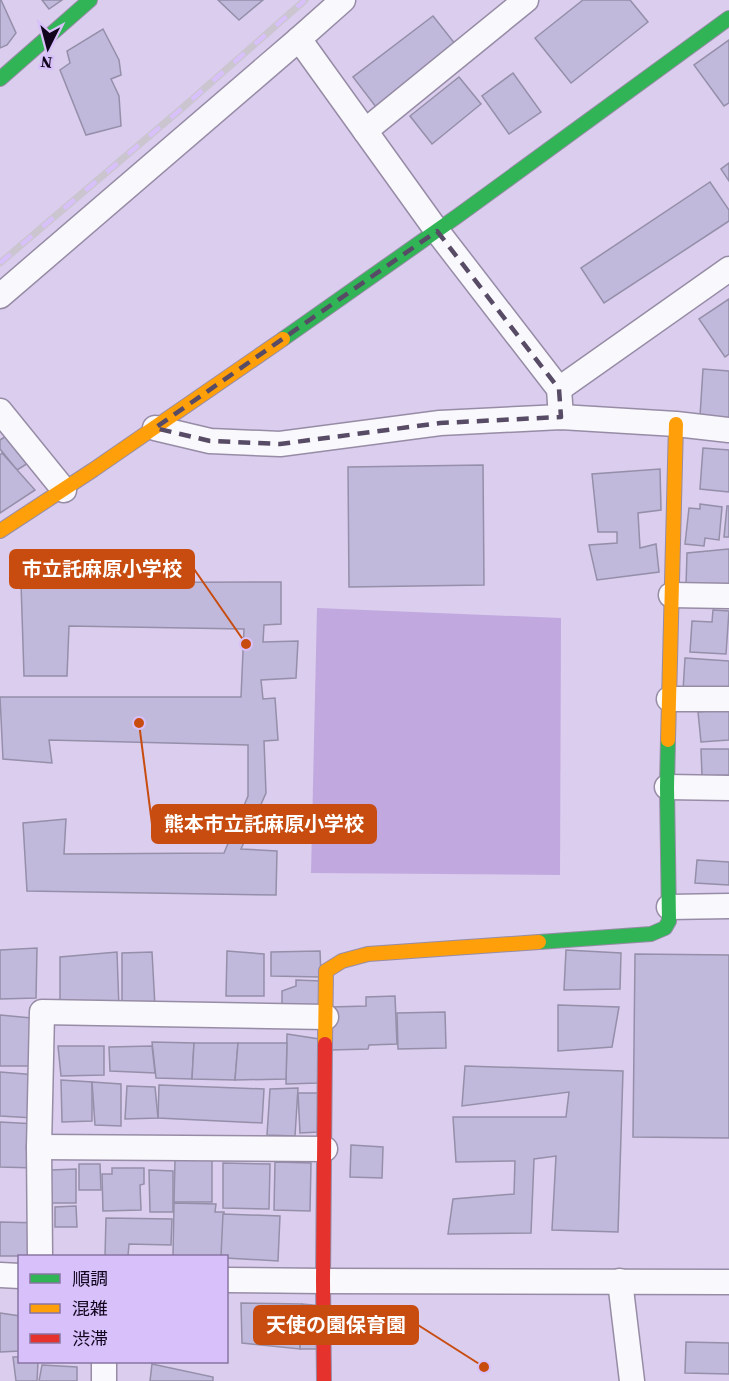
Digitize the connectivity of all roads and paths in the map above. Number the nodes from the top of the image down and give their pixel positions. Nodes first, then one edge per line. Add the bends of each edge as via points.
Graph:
1 (90, 0) edge
2 (343, 0) edge
3 (526, 0) edge
4 (729, 18) edge
5 (299, 39) junction
6 (0, 79) edge
7 (365, 132) junction
8 (437, 231) junction
9 (729, 269) edge
10 (0, 296) edge
11 (559, 389) junction
12 (0, 411) edge
13 (561, 417) junction
14 (676, 424) junction
15 (154, 428) junction
16 (729, 430) edge
17 (64, 490) junction
18 (0, 531) edge
19 (671, 595) junction
20 (729, 596) edge
21 (669, 699) junction
22 (729, 699) edge
23 (668, 787) junction
24 (729, 788) edge
25 (729, 906) edge
26 (669, 907) junction
27 (326, 1017) junction
28 (39, 1147) junction
29 (325, 1149) junction
30 (40, 1255) edge
31 (0, 1275) edge
32 (18, 1276) edge
33 (228, 1280) edge
34 (323, 1281) junction
35 (620, 1281) junction
36 (729, 1282) edge
37 (104, 1363) edge
38 (104, 1381) edge
39 (324, 1381) edge
40 (632, 1381) edge

1 - 6 street
2 - 5 street
3 - 7 street
4 - 8 street
5 - 7 street
5 - 10 street
7 - 8 street
8 - 11 street
8 - 15 street
9 - 11 street
11 - 13 street
12 - 17 street
13 - 14 street
13 - 15 street via 441,423 280,444 210,441
14 - 16 street
14 - 19 street
15 - 17 street
17 - 18 street
19 - 20 street
19 - 21 street
21 - 22 street
21 - 23 street
23 - 24 street
23 - 26 street
25 - 26 street
26 - 27 street via 665,928 651,934 368,954 342,961 326,971
27 - 28 street via 42,1012
27 - 29 street
28 - 29 street
28 - 30 street
29 - 34 street
31 - 32 street
33 - 34 street
34 - 35 street
34 - 39 street
35 - 36 street
35 - 40 street
37 - 38 street

